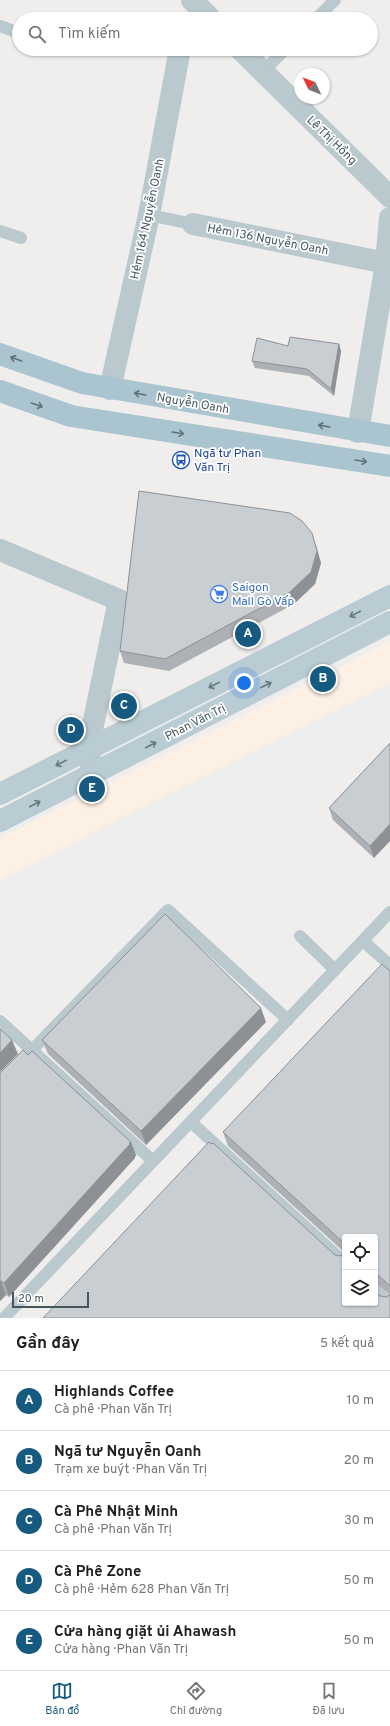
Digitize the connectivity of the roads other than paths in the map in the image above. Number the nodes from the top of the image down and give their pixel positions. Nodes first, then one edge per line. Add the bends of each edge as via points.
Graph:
1 (191, 0) edge
2 (335, 0) edge
3 (188, 12) edge
4 (204, 12) edge
5 (323, 12) edge
6 (0, 26) edge
7 (12, 30) edge
8 (179, 56) edge
9 (247, 56) edge
10 (279, 56) edge
11 (262, 72) junction
12 (390, 197) edge
13 (149, 215) junction
14 (390, 218) edge
15 (193, 224) joint
16 (0, 231) edge
17 (21, 238) dead end
18 (386, 263) junction
19 (0, 354) edge
20 (110, 389) junction
21 (0, 391) edge
22 (358, 432) junction
23 (390, 436) edge
24 (390, 466) edge
25 (0, 550) edge
26 (390, 596) edge
27 (390, 622) edge
28 (88, 750) junction
29 (93, 774) junction
30 (0, 794) edge
31 (0, 821) edge
32 (390, 912) edge
33 (300, 936) dead end
34 (363, 941) junction
35 (390, 965) edge
36 (335, 970) junction
37 (288, 1020) junction
38 (0, 1021) edge
39 (32, 1050) junction
40 (0, 1083) edge
41 (191, 1122) junction
42 (153, 1161) junction
43 (342, 1260) edge
44 (378, 1293) edge
45 (390, 1304) edge
46 (4, 1313) edge

1 - 3 street
1 - 4 street
2 - 5 lane
6 - 7 lane
8 - 13 street, Hẻm 164 Nguyễn Oanh
9 - 11 street, Lê Thị Hồng
10 - 11 lane
11 - 12 street, Lê Thị Hồng
13 - 15 lane, Hẻm 136 Nguyễn Oanh
13 - 20 street, Hẻm 164 Nguyễn Oanh
14 - 18 street
15 - 18 street, Hẻm 136 Nguyễn Oanh
16 - 17 lane
18 - 22 street
20 -> 19 main road, Nguyễn Oanh via 82,383
22 -> 20 main road, Nguyễn Oanh
21 -> 24 main road via 71,416
22 - 23 main road, Nguyễn Oanh
25 - 28 street via 119,600
26 -> 28 main road, Phan Văn Trị
29 -> 27 main road, Phan Văn Trị
28 - 29 street
28 -> 30 main road, Phan Văn Trị
31 -> 29 main road, Phan Văn Trị
32 - 34 lane
33 - 36 lane
34 - 35 lane
34 - 36 lane
36 - 37 lane
37 - 39 lane via 168,910
37 - 41 lane
38 - 39 lane
39 - 40 lane
39 - 42 lane
41 - 42 lane
41 - 43 lane
42 - 46 lane
44 - 45 lane

